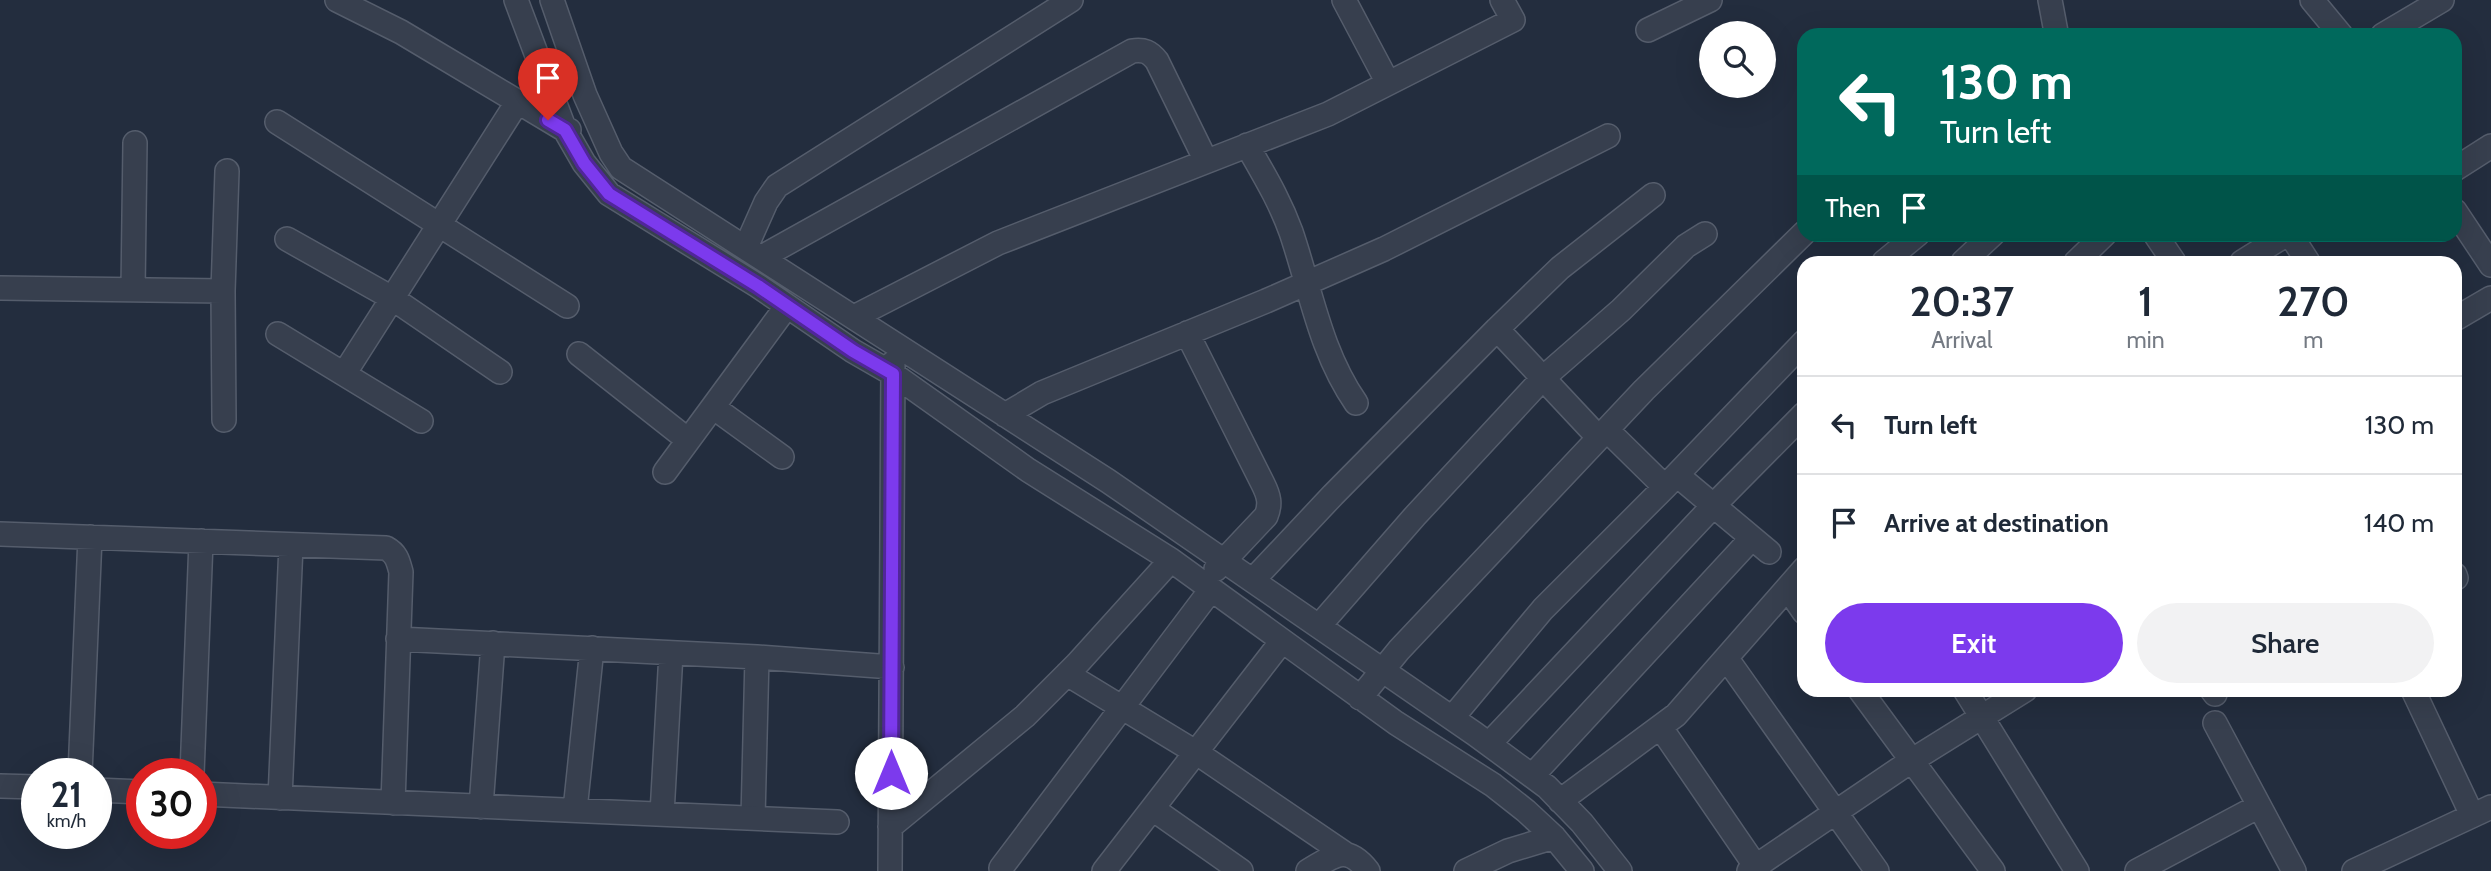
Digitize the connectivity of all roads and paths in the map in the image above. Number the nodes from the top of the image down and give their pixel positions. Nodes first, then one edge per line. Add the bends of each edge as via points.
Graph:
1 (337, 0) edge
2 (516, 0) edge
3 (552, 0) edge
4 (1071, 0) edge
5 (1344, 0) edge
6 (1502, 0) edge
7 (1710, 0) edge
8 (2050, 0) edge
9 (2312, 0) edge
10 (2442, 0) edge
11 (2055, 28) edge
12 (2335, 28) edge
13 (2395, 28) edge
14 (1648, 30) dead end
15 (1388, 83) junction
16 (519, 100) junction
17 (277, 122) dead end
18 (565, 130) junction
19 (601, 130) junction
20 (1608, 136) dead end
21 (135, 143) dead end
22 (1247, 145) junction
23 (2491, 146) edge
24 (1206, 161) junction
25 (2462, 165) edge
26 (227, 171) dead end
27 (1653, 195) dead end
28 (2462, 222) edge
29 (439, 224) junction
30 (1705, 234) dead end
31 (287, 239) dead end
32 (1797, 240) edge
33 (1908, 242) edge
34 (1984, 242) edge
35 (2097, 242) edge
36 (2276, 242) edge
37 (754, 252) junction
38 (1891, 256) edge
39 (1969, 256) edge
40 (2082, 256) edge
41 (2252, 256) edge
42 (2491, 265) edge
43 (1307, 282) junction
44 (0, 288) edge
45 (133, 290) junction
46 (223, 291) junction
47 (392, 298) junction
48 (2491, 298) edge
49 (567, 306) dead end
50 (787, 306) junction
51 (2462, 315) edge
52 (854, 317) junction
53 (1497, 329) junction
54 (1187, 333) junction
55 (278, 334) dead end
56 (894, 343) junction
57 (1797, 349) edge
58 (579, 354) dead end
59 (500, 372) dead end
60 (344, 374) junction
61 (893, 374) junction
62 (1543, 378) junction
63 (1356, 403) dead end
64 (713, 407) junction
65 (1005, 415) junction
66 (224, 420) dead end
67 (421, 421) dead end
68 (1797, 421) edge
69 (1603, 434) junction
70 (688, 440) junction
71 (782, 457) dead end
72 (665, 472) dead end
73 (1671, 481) junction
74 (1713, 506) junction
75 (0, 534) edge
76 (90, 537) junction
77 (201, 541) junction
78 (291, 545) junction
79 (1171, 560) junction
80 (1224, 561) junction
81 (1797, 578) edge
82 (1253, 580) junction
83 (1205, 587) junction
84 (1788, 589) junction
85 (1797, 602) edge
86 (1319, 626) junction
87 (398, 639) junction
88 (1282, 641) junction
89 (493, 643) junction
90 (592, 649) junction
91 (671, 653) junction
92 (757, 657) junction
93 (1727, 659) junction
94 (892, 667) junction
95 (1383, 670) junction
96 (1067, 674) junction
97 (1865, 697) edge
98 (1970, 697) edge
99 (2014, 697) edge
100 (2417, 697) edge
101 (1360, 698) junction
102 (1121, 708) junction
103 (1983, 717) junction
104 (1452, 718) junction
105 (2215, 723) dead end
106 (1661, 728) junction
107 (1489, 744) junction
108 (1197, 752) junction
109 (81, 758) edge
110 (193, 758) edge
111 (1911, 761) junction
112 (1532, 776) junction
113 (0, 786) edge
114 (21, 787) edge
115 (217, 795) edge
116 (280, 798) junction
117 (1560, 801) junction
118 (393, 803) junction
119 (2259, 806) junction
120 (481, 807) junction
121 (1153, 809) junction
122 (575, 810) junction
123 (2482, 811) edge
124 (1836, 812) junction
125 (662, 814) junction
126 (753, 818) junction
127 (838, 822) dead end
128 (890, 827) junction
129 (1554, 837) junction
130 (1344, 853) junction
131 (1001, 868) dead end
132 (1755, 869) edge
133 (890, 871) edge
134 (1104, 871) edge
135 (1241, 871) edge
136 (1308, 871) edge
137 (1368, 871) edge
138 (1466, 871) edge
139 (1582, 871) edge
140 (1620, 871) edge
141 (1877, 871) edge
142 (1993, 871) edge
143 (2077, 871) edge
144 (2137, 871) edge
145 (2294, 871) edge
146 (2354, 871) edge

1 - 16 street
2 - 18 street
3 - 19 street
4 - 37 street via 777,186 766,202
5 - 15 street
6 - 15 street via 1513,20
7 - 14 street
8 - 11 street
9 - 12 street
10 - 13 street
15 - 22 street via 1328,114
16 - 18 street
16 - 29 street
17 - 29 street
18 - 19 street
18 - 50 street via 609,194
19 - 37 street via 621,167
20 - 43 street via 1384,249
21 - 45 street
22 - 24 street
22 - 43 street via 1272,185
23 - 25 street
24 - 37 street via 1157,61 1142,50 1132,51
24 - 52 street via 998,243
26 - 46 street
27 - 53 street via 1560,268
28 - 42 street
29 - 47 street
29 - 49 street
30 - 62 street via 1686,246
31 - 47 street
32 - 69 street
33 - 38 street
34 - 39 street
35 - 40 street
36 - 41 street
37 - 52 street
43 - 54 street
43 - 63 street via 1322,337 1340,380
44 - 45 street
45 - 46 street
46 - 66 street
47 - 59 street
47 - 60 street
48 - 51 street
50 - 61 street
50 - 64 street
52 - 56 street
53 - 62 street
53 - 82 street
54 - 65 street via 1042,393
54 - 80 street via 1269,496 1266,516
55 - 60 street
56 - 61 street
56 - 65 street
57 - 73 street
58 - 70 street
60 - 67 street
61 - 79 street via 1028,470
61 - 94 street
62 - 69 street
62 - 86 street
64 - 70 street
64 - 71 street
65 - 80 street
68 - 74 street
69 - 73 street
69 - 95 street
70 - 72 street
73 - 74 street
73 - 104 street via 1543,609
74 - 107 street
74 - 112 street via 1760,545
75 - 76 street
76 - 77 street
76 - 109 street
77 - 78 street
77 - 110 street
78 - 87 street via 386,548 393,552 401,572
78 - 116 street
79 - 83 street
79 - 96 street
80 - 82 street
80 - 83 street
81 - 84 street
82 - 86 street
83 - 88 street
83 - 102 street
84 - 85 street
84 - 93 street
86 - 95 street
87 - 89 street
87 - 118 street
88 - 101 street
88 - 108 street
89 - 90 street
89 - 120 street
90 - 91 street
90 - 122 street
91 - 92 street
91 - 125 street
92 - 94 street
92 - 126 street
93 - 106 street
93 - 124 street
94 - 128 street
95 - 101 street
95 - 104 street
96 - 102 street
96 - 128 street via 1025,716
97 - 111 street
98 - 103 street
99 - 103 street
100 - 123 street
101 - 129 street via 1493,785
102 - 108 street
102 - 131 street
103 - 111 street
103 - 143 street
104 - 107 street
105 - 119 street
106 - 117 street
106 - 132 street
107 - 112 street
108 - 121 street
108 - 130 street
111 - 124 street
111 - 142 street
112 - 117 street
113 - 114 street
115 - 116 street
116 - 118 street
117 - 140 street
118 - 120 street
119 - 144 street
119 - 145 street
120 - 122 street
121 - 134 street
121 - 135 street
122 - 125 street
123 - 146 street
124 - 132 street
124 - 141 street
125 - 126 street
126 - 127 street
128 - 133 street
129 - 138 street via 1508,851
129 - 139 street
130 - 136 street
130 - 137 street

